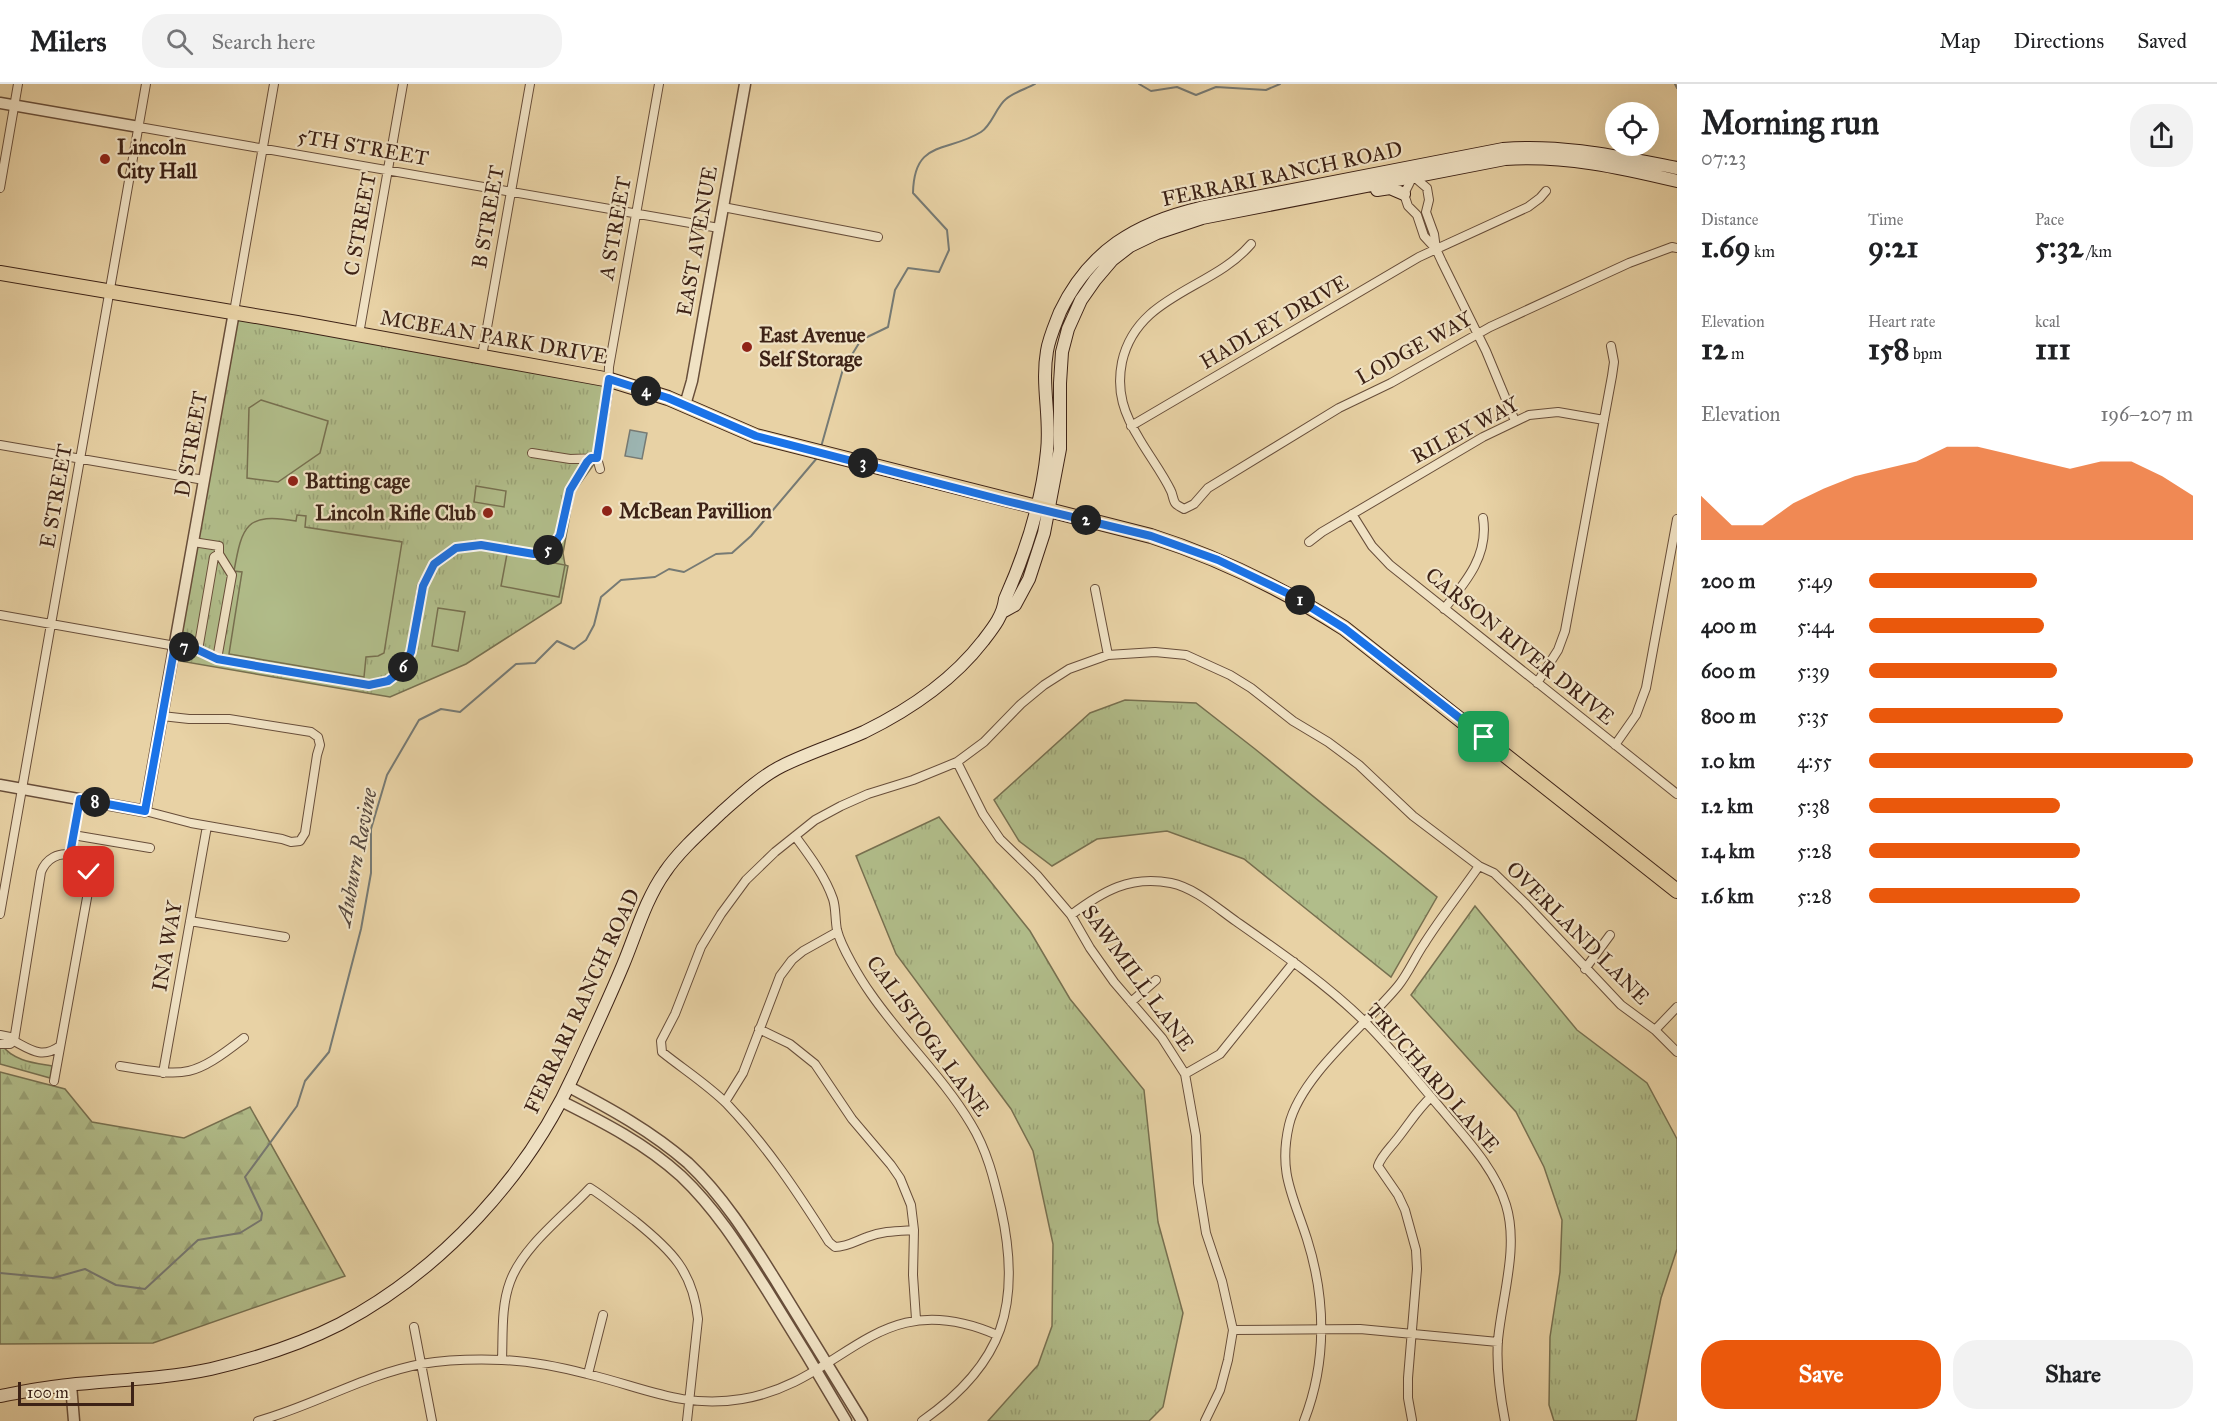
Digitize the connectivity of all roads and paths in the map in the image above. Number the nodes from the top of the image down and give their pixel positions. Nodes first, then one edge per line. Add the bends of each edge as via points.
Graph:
1 (18, 84) edge
2 (146, 84) edge
3 (274, 84) edge
4 (402, 84) edge
5 (530, 84) edge
6 (659, 84) edge
7 (745, 84) edge
8 (0, 103) edge
9 (15, 106) junction
10 (138, 127) junction
11 (263, 149) junction
12 (1677, 168) edge
13 (387, 171) junction
14 (1411, 171) junction
15 (1677, 181) edge
16 (0, 189) edge
17 (1546, 191) dead end
18 (511, 192) junction
19 (1404, 194) junction
20 (1298, 199) junction
21 (723, 207) junction
22 (1426, 212) junction
23 (636, 214) junction
24 (1417, 215) junction
25 (719, 228) junction
26 (878, 237) dead end
27 (1251, 244) dead end
28 (1677, 248) edge
29 (1436, 249) junction
30 (0, 273) edge
31 (110, 292) junction
32 (234, 312) junction
33 (1478, 333) junction
34 (359, 334) junction
35 (1611, 346) dead end
36 (482, 356) junction
37 (609, 379) junction
38 (685, 405) junction
39 (1604, 420) junction
40 (1515, 421) junction
41 (1131, 426) junction
42 (0, 445) edge
43 (532, 453) dead end
44 (594, 458) junction
45 (80, 459) junction
46 (600, 469) dead end
47 (204, 480) junction
48 (1043, 509) junction
49 (1352, 514) junction
50 (1484, 518) dead end
51 (1677, 519) edge
52 (1676, 532) edge
53 (193, 542) junction
54 (1310, 542) dead end
55 (219, 554) junction
56 (1095, 589) dead end
57 (1444, 609) junction
58 (0, 615) edge
59 (52, 624) junction
60 (175, 645) junction
61 (198, 650) junction
62 (1108, 655) junction
63 (217, 659) junction
64 (1537, 683) junction
65 (162, 716) junction
66 (1615, 745) junction
67 (957, 762) junction
68 (0, 785) edge
69 (22, 789) junction
70 (1677, 794) edge
71 (80, 799) junction
72 (145, 811) junction
73 (207, 826) junction
74 (73, 835) junction
75 (795, 836) junction
76 (150, 848) dead end
77 (70, 854) junction
78 (1479, 866) junction
79 (1677, 891) edge
80 (0, 914) edge
81 (1071, 915) junction
82 (190, 921) junction
83 (837, 932) junction
84 (1611, 935) dead end
85 (285, 938) dead end
86 (1294, 962) junction
87 (1586, 969) junction
88 (1156, 980) dead end
89 (1131, 1002) junction
90 (1677, 1007) edge
91 (1365, 1022) junction
92 (759, 1029) junction
93 (1655, 1030) junction
94 (0, 1035) edge
95 (244, 1038) dead end
96 (14, 1041) junction
97 (0, 1044) edge
98 (60, 1046) junction
99 (1677, 1052) edge
100 (120, 1066) dead end
101 (163, 1072) junction
102 (1185, 1074) junction
103 (54, 1081) dead end
104 (568, 1087) junction
105 (1431, 1097) junction
106 (561, 1101) junction
107 (725, 1102) junction
108 (914, 1230) junction
109 (603, 1315) dead end
110 (916, 1319) junction
111 (414, 1327) dead end
112 (1233, 1330) junction
113 (1322, 1330) junction
114 (997, 1335) junction
115 (1412, 1335) junction
116 (1498, 1342) junction
117 (502, 1360) junction
118 (421, 1364) junction
119 (821, 1366) junction
120 (588, 1374) junction
121 (71, 1384) junction
122 (0, 1396) edge
123 (690, 1402) junction
124 (1412, 1420) edge
125 (74, 1421) edge
126 (258, 1421) edge
127 (432, 1421) edge
128 (687, 1421) edge
129 (846, 1421) edge
130 (862, 1421) edge
131 (922, 1421) edge
132 (1205, 1421) edge
133 (1304, 1421) edge
134 (1505, 1421) edge

1 - 9 street
2 - 10 street, E STREET
3 - 11 street, D STREET
4 - 13 street, C STREET
5 - 18 street, B STREET
6 - 23 street, A STREET
7 - 21 street, EAST AVENUE
8 - 9 street, 5TH STREET
9 - 10 street, 5TH STREET
9 - 16 street
10 - 11 street, 5TH STREET
10 - 31 street, E STREET
11 - 13 street, 5TH STREET
11 - 32 street, D STREET
12 - 14 main road, FERRARI RANCH ROAD via 1587,152 1528,147 1486,152
13 - 18 street, 5TH STREET
13 - 34 street, C STREET
14 - 15 main road, FERRARI RANCH ROAD via 1505,159 1553,158 1615,166
14 - 19 street
14 - 20 main road, FERRARI RANCH ROAD
14 - 22 street via 1427,188
14 - 48 main road, FERRARI RANCH ROAD via 1175,214 1152,222 1105,251 1069,294 1047,350 1044,384 1048,448
17 - 29 street, HADLEY DRIVE via 1528,207
18 - 23 street, 5TH STREET
18 - 36 street, B STREET
19 - 20 main road via 1390,188
19 - 24 street
20 - 48 main road, FERRARI RANCH ROAD via 1202,218 1157,233 1130,246 1095,280 1081,300 1062,352 1060,449
21 - 25 street, EAST AVENUE
21 - 26 street
22 - 24 street
22 - 29 street
23 - 25 street, 5TH STREET
23 - 37 street, A STREET
24 - 29 street via 1424,236
25 - 38 street, EAST AVENUE
27 - 41 street via 1242,255 1156,308 1137,327 1120,373 1120,399
28 - 33 street, LODGE WAY via 1629,263
29 - 33 street
29 - 41 street, HADLEY DRIVE
30 - 31 main road, MCBEAN PARK DRIVE
31 - 32 main road, MCBEAN PARK DRIVE
31 - 45 street, E STREET
32 - 34 main road, MCBEAN PARK DRIVE
32 - 47 street, D STREET
33 - 40 street
33 - 41 street, LODGE WAY via 1339,408 1208,488 1184,509 1175,504
34 - 36 main road, MCBEAN PARK DRIVE
35 - 39 street via 1614,362
36 - 37 main road, MCBEAN PARK DRIVE
37 - 38 main road, MCBEAN PARK DRIVE
37 - 44 street, A STREET
38 - 48 main road, MCBEAN PARK DRIVE via 756,436
39 - 40 street, RILEY WAY via 1548,412
39 - 64 street via 1565,631
40 - 49 street, RILEY WAY
42 - 45 street
43 - 44 street
44 - 46 street
44 - 63 street via 570,490 560,535 552,548 534,554 481,545 456,548 434,564 423,586 411,652 402,670 388,681 369,685
45 - 47 street
45 - 59 street, E STREET
47 - 53 street, D STREET
48 - 79 main road, MCBEAN PARK DRIVE via 1196,551 1293,596 1362,642
48 - 104 main road, FERRARI RANCH ROAD via 1005,599 1004,610 975,651 944,681 880,723 779,768 741,795 665,871 641,915 624,963
49 - 54 street, RILEY WAY
49 - 57 street, CARSON RIVER DRIVE via 1372,546 1390,565
50 - 57 street via 1483,545 1476,564
51 - 52 street
52 - 66 street via 1646,688 1636,715
53 - 55 street via 219,546
53 - 60 street, D STREET
55 - 61 street via 214,557
55 - 63 street via 232,575
56 - 62 street
57 - 64 street, CARSON RIVER DRIVE
58 - 59 street
59 - 60 street
59 - 69 street, E STREET
60 - 61 street
60 - 65 street, D STREET
61 - 63 street
62 - 67 street, OVERLAND LANE via 1069,669 1044,685
62 - 78 street, OVERLAND LANE via 1155,652 1186,656 1230,675 1359,765 1413,816
64 - 66 street, CARSON RIVER DRIVE
65 - 72 street, D STREET
65 - 73 street via 229,719 311,732 318,737 320,745 300,841 291,843
66 - 70 street, CARSON RIVER DRIVE
67 - 75 street, OVERLAND LANE via 850,802 815,820
67 - 81 street, SAWMILL LANE via 1000,839
68 - 69 street
69 - 71 street
69 - 80 street, E STREET
71 - 72 street
71 - 74 street
72 - 73 street
73 - 82 street, INA WAY
74 - 76 street
74 - 77 street
75 - 83 street, CALISTOGA LANE via 815,863 833,899
75 - 107 street, OVERLAND LANE via 746,880 721,914 701,947 661,1041 662,1052
77 - 96 street via 51,858 41,872
77 - 98 street via 86,864 90,880
78 - 87 street, OVERLAND LANE via 1494,873
78 - 91 street via 1399,985
81 - 86 street, TRUCHARD LANE via 1118,886 1143,880 1173,884 1200,896
81 - 89 street, SAWMILL LANE via 1090,948
82 - 85 street
82 - 101 street, INA WAY
83 - 92 street via 792,960 780,976
83 - 114 street, CALISTOGA LANE via 871,994 953,1098 987,1156 1010,1261 1008,1301
84 - 87 street
86 - 91 street, TRUCHARD LANE
86 - 102 street via 1220,1054
87 - 93 street, OVERLAND LANE via 1621,1005
88 - 89 street
89 - 102 street, SAWMILL LANE via 1162,1038
90 - 93 street
91 - 105 street, TRUCHARD LANE
91 - 113 street via 1316,1075 1298,1102 1290,1125 1285,1171 1315,1267
92 - 107 street via 743,1073
92 - 108 street via 790,1044 814,1064 900,1178 911,1205
93 - 99 street, OVERLAND LANE
94 - 96 street
95 - 101 street via 206,1066 186,1073
96 - 97 street
96 - 98 street via 40,1054
98 - 103 street
100 - 101 street
102 - 112 street, SAWMILL LANE via 1206,1233
104 - 106 main road, FERRARI RANCH ROAD
104 - 119 street via 651,1133 704,1179 748,1236
105 - 115 street via 1415,1112 1378,1166 1405,1210 1416,1250
105 - 116 street, TRUCHARD LANE via 1478,1152 1507,1206 1511,1238
106 - 119 street via 642,1146 707,1203
106 - 121 main road, FERRARI RANCH ROAD via 498,1194 466,1228 407,1281 340,1324 211,1369
107 - 108 street, OVERLAND LANE via 768,1150 835,1247 891,1231
108 - 110 street
109 - 120 street
110 - 114 street via 956,1321
110 - 119 street via 873,1335
111 - 118 street
112 - 113 street
112 - 132 street, SAWMILL LANE via 1220,1390
113 - 115 street via 1360,1329
113 - 133 street via 1316,1390
114 - 131 street, CALISTOGA LANE via 967,1385
115 - 116 street
115 - 124 street via 1407,1378
116 - 134 street, TRUCHARD LANE
117 - 118 street
117 - 120 street
117 - 123 street via 505,1299 516,1268 590,1188 663,1245 691,1285 698,1319
118 - 126 street
118 - 127 street
119 - 123 street via 764,1394
119 - 129 street
119 - 130 street
120 - 123 street
121 - 122 main road, FERRARI RANCH ROAD
121 - 125 street
123 - 128 street

